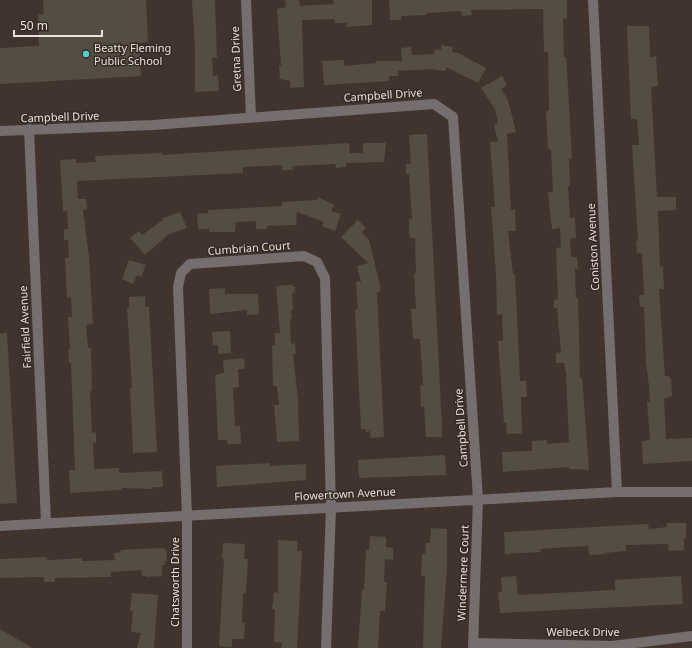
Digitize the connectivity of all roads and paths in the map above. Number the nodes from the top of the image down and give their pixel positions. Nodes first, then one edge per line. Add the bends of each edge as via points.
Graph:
1 (246, 0) edge
2 (593, 0) edge
3 (251, 117) junction
4 (29, 130) junction
5 (0, 131) edge
6 (617, 492) junction
7 (692, 492) edge
8 (478, 499) junction
9 (331, 507) junction
10 (186, 516) junction
11 (46, 523) junction
12 (0, 526) edge
13 (692, 636) edge
14 (473, 645) edge
15 (612, 647) edge
16 (187, 648) edge
17 (326, 648) edge

1 - 3 street, Gretna Drive
2 - 6 street, Coniston Avenue
3 - 4 street, Campbell Drive via 154,125
3 - 8 street, Campbell Drive via 434,104 453,117
4 - 5 street, Campbell Drive
4 - 11 street, Fairfield Avenue
6 - 7 street, Flowertown Avenue
6 - 8 street, Flowertown Avenue
8 - 9 street, Flowertown Avenue
8 - 14 street, Windermere Court
9 - 10 street, Flowertown Avenue
9 - 10 street, Cumbrian Court via 325,278 317,262 304,256 190,264 181,273 178,287
9 - 17 street
10 - 11 street, Flowertown Avenue
10 - 16 street, Chatsworth Drive
11 - 12 street, Flowertown Avenue
13 - 15 street, Welbeck Drive
14 - 15 street, Welbeck Drive

